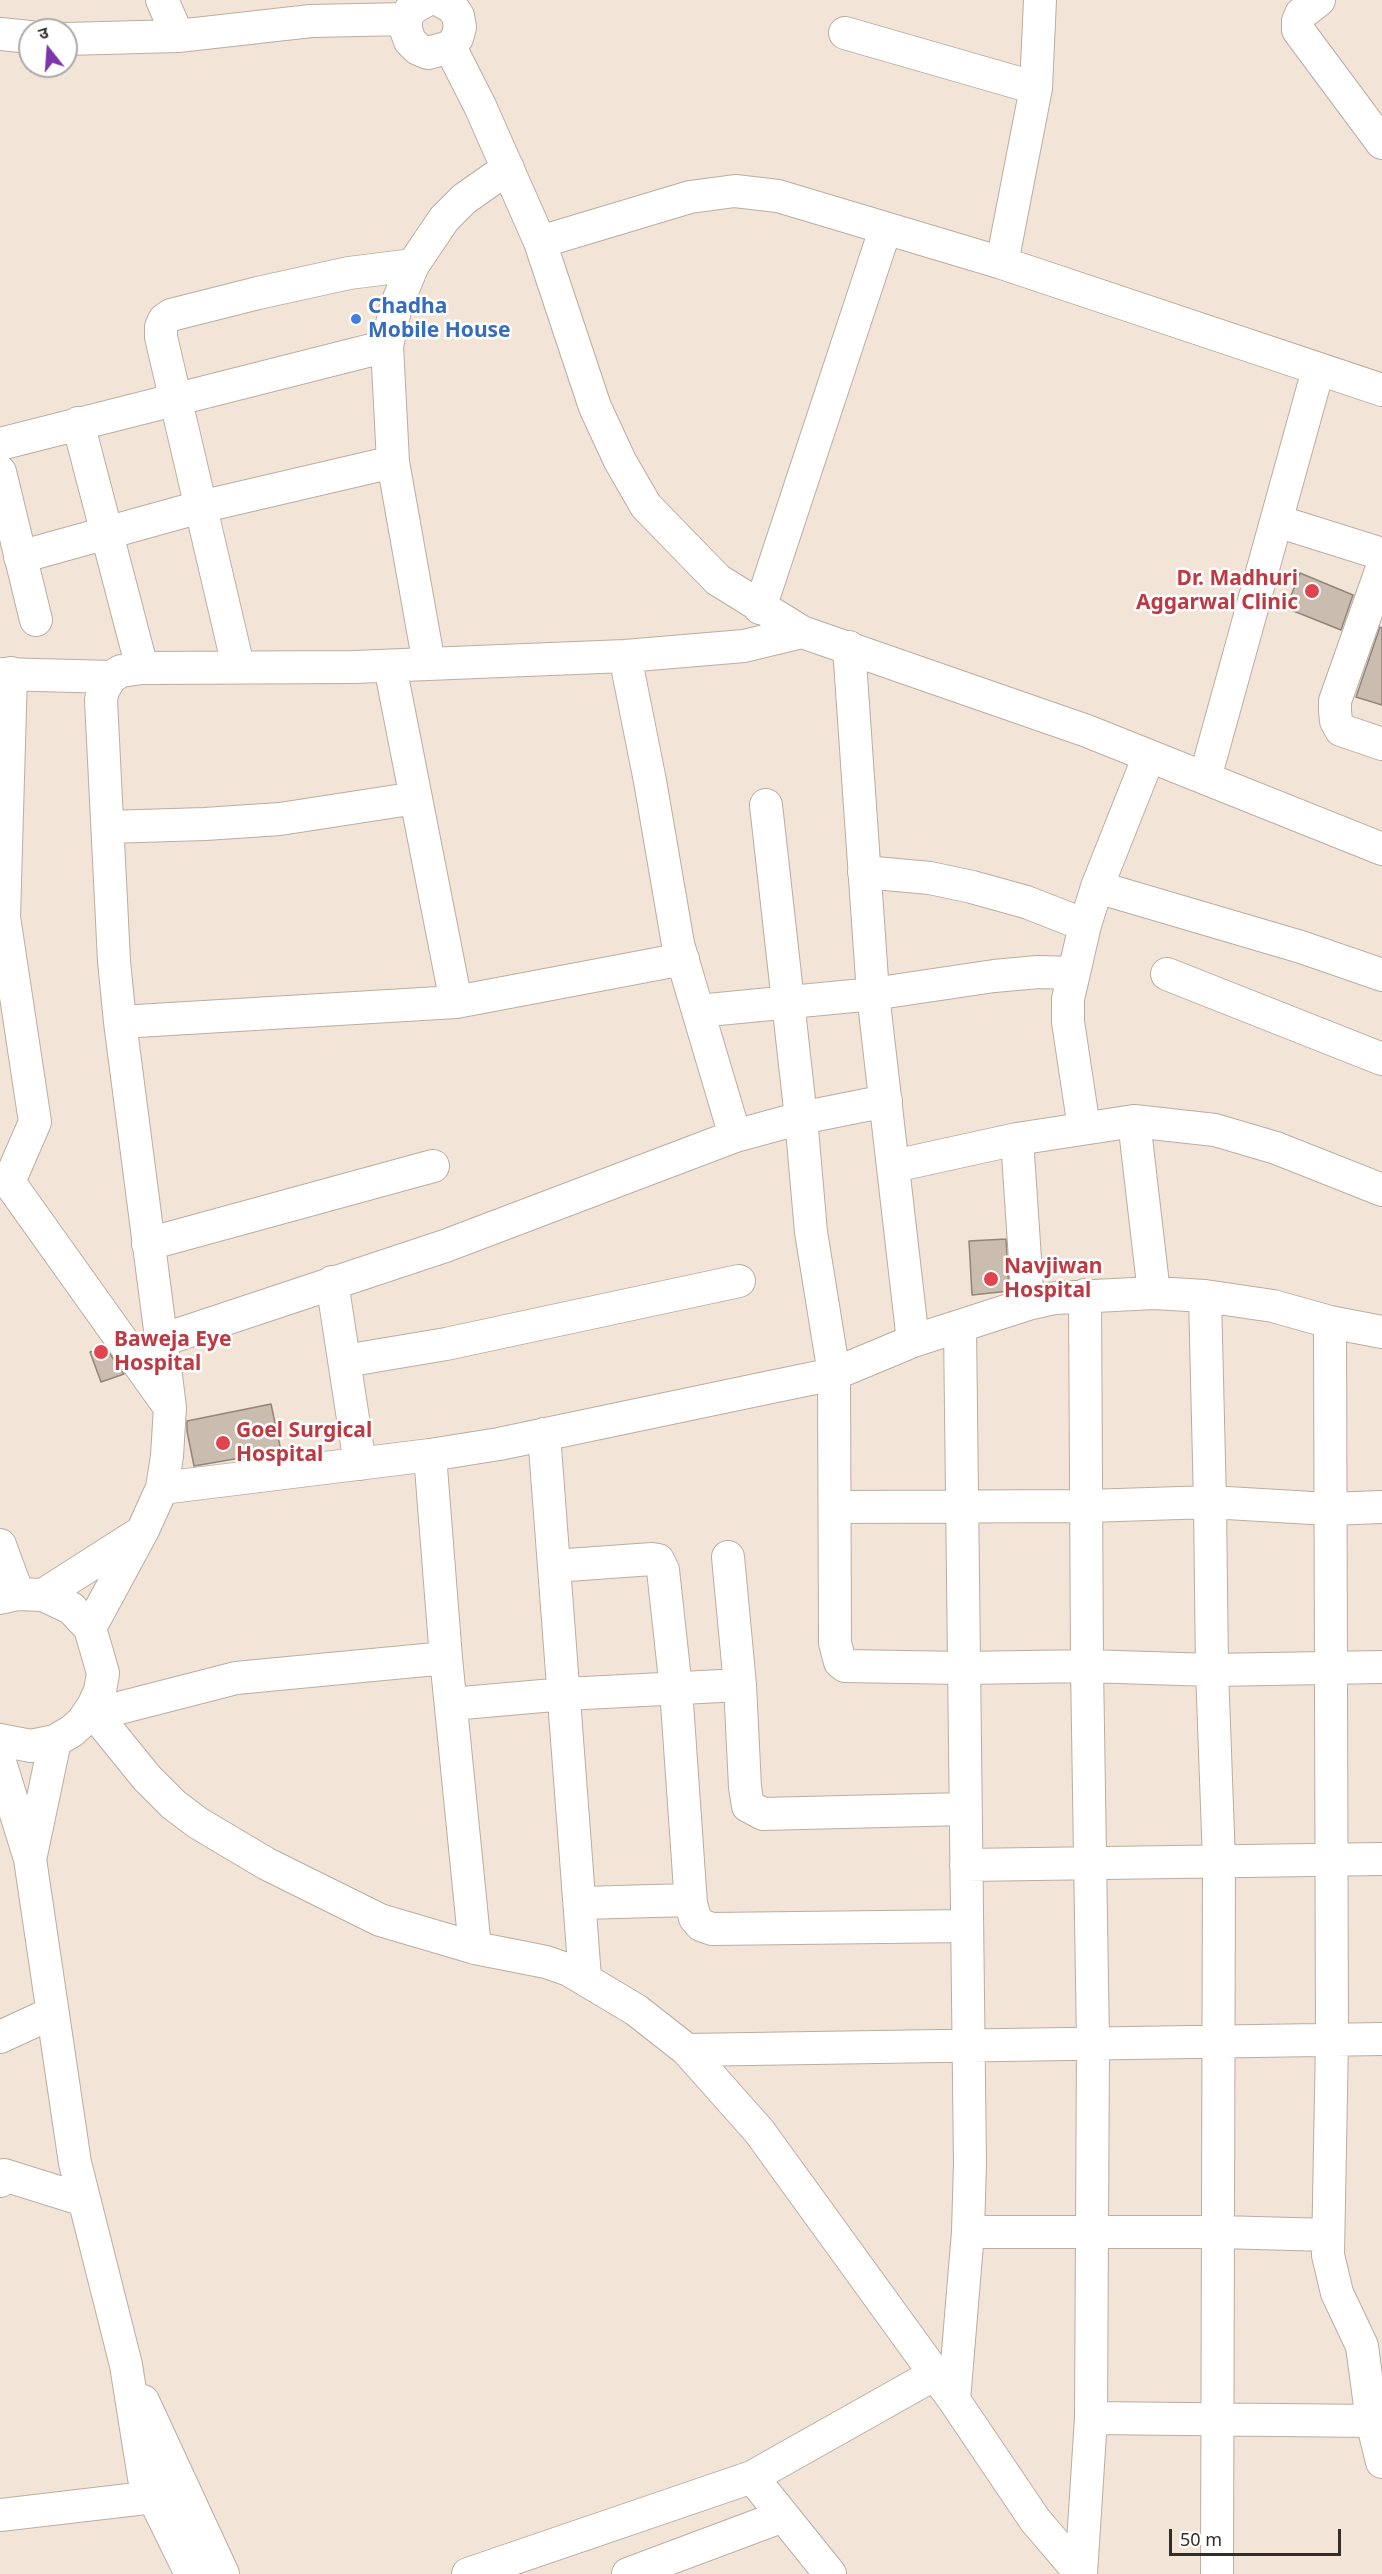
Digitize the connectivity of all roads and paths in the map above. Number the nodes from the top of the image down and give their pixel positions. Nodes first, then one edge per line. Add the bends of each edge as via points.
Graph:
1 (162, 0) edge
2 (1040, 0) edge
3 (1319, 0) edge
4 (437, 5) edge
5 (307, 10) edge
6 (845, 33) dead end
7 (0, 34) edge
8 (18, 36) edge
9 (178, 36) junction
10 (78, 39) edge
11 (450, 47) junction
12 (1036, 88) junction
13 (1382, 143) edge
14 (508, 168) junction
15 (885, 230) junction
16 (540, 242) junction
17 (1002, 263) junction
18 (413, 265) junction
19 (387, 346) junction
20 (1318, 370) junction
21 (1382, 390) edge
22 (176, 398) junction
23 (78, 423) junction
24 (0, 444) edge
25 (393, 462) junction
26 (0, 472) edge
27 (200, 507) junction
28 (1277, 521) junction
29 (108, 532) junction
30 (1382, 554) edge
31 (20, 557) junction
32 (1382, 568) edge
33 (760, 608) junction
34 (36, 620) dead end
35 (802, 632) junction
36 (849, 647) junction
37 (624, 656) junction
38 (429, 664) junction
39 (238, 666) junction
40 (390, 666) junction
41 (142, 668) junction
42 (6, 674) edge
43 (111, 677) junction
44 (1382, 744) edge
45 (1149, 756) junction
46 (1205, 778) junction
47 (416, 798) junction
48 (766, 805) dead end
49 (108, 827) junction
50 (1382, 849) edge
51 (864, 872) junction
52 (1097, 887) junction
53 (1085, 925) junction
54 (683, 959) junction
55 (1074, 974) junction
56 (1167, 974) dead end
57 (1382, 975) edge
58 (873, 994) junction
59 (456, 1002) junction
60 (788, 1002) junction
61 (698, 1011) junction
62 (120, 1022) junction
63 (1382, 1059) edge
64 (886, 1101) junction
65 (801, 1118) junction
66 (1134, 1122) junction
67 (1084, 1128) junction
68 (735, 1136) junction
69 (1017, 1139) junction
70 (433, 1166) dead end
71 (894, 1166) junction
72 (4, 1180) edge
73 (1382, 1190) edge
74 (148, 1244) junction
75 (739, 1281) dead end
76 (333, 1282) junction
77 (1154, 1293) junction
78 (1085, 1295) junction
79 (1205, 1296) junction
80 (1028, 1304) junction
81 (1330, 1322) junction
82 (960, 1326) junction
83 (1382, 1332) edge
84 (162, 1340) junction
85 (913, 1341) junction
86 (345, 1361) junction
87 (834, 1374) junction
88 (170, 1407) junction
89 (544, 1434) junction
90 (430, 1455) junction
91 (360, 1464) junction
92 (162, 1488) junction
93 (1210, 1502) junction
94 (1088, 1506) junction
95 (836, 1507) junction
96 (962, 1507) junction
97 (1382, 1507) edge
98 (1329, 1509) junction
99 (143, 1530) junction
100 (0, 1545) edge
101 (728, 1557) dead end
102 (554, 1566) junction
103 (20, 1596) edge
104 (90, 1628) junction
105 (446, 1658) junction
106 (1087, 1666) junction
107 (1331, 1666) junction
108 (1382, 1667) edge
109 (964, 1668) junction
110 (1212, 1670) junction
111 (740, 1684) junction
112 (676, 1689) junction
113 (565, 1694) junction
114 (451, 1704) junction
115 (94, 1711) junction
116 (0, 1740) edge
117 (55, 1740) junction
118 (0, 1762) edge
119 (965, 1809) junction
120 (30, 1859) junction
121 (1382, 1859) edge
122 (1331, 1860) junction
123 (1219, 1861) junction
124 (1091, 1863) junction
125 (966, 1865) junction
126 (690, 1900) junction
127 (581, 1903) junction
128 (967, 1926) junction
129 (476, 1948) junction
130 (585, 1978) junction
131 (52, 2013) junction
132 (0, 2037) edge
133 (1382, 2039) edge
134 (1332, 2040) junction
135 (1220, 2041) junction
136 (1093, 2043) junction
137 (968, 2044) junction
138 (687, 2050) junction
139 (1, 2176) edge
140 (84, 2200) junction
141 (968, 2232) junction
142 (1092, 2232) junction
143 (1220, 2232) junction
144 (1328, 2235) junction
145 (1372, 2344) edge
146 (126, 2365) junction
147 (934, 2374) junction
148 (954, 2400) junction
149 (1091, 2418) junction
150 (1219, 2420) junction
151 (1372, 2421) junction
152 (1382, 2462) edge
153 (752, 2477) junction
154 (154, 2497) junction
155 (0, 2515) edge
156 (783, 2516) junction
157 (191, 2574) edge
158 (223, 2574) edge
159 (468, 2574) edge
160 (628, 2574) edge
161 (830, 2574) edge
162 (1081, 2574) edge
163 (1217, 2574) edge

1 - 9 street
2 - 12 street
3 - 13 street via 1301,14 1298,30
4 - 5 street
4 - 11 street via 458,16 460,27
4 - 11 street via 406,30 410,41 428,53
5 - 9 street
6 - 12 street
7 - 8 street
9 - 10 street
11 - 14 street
12 - 17 street
14 - 16 street
14 - 18 street via 464,199 444,219
15 - 16 street via 778,196 735,191 690,197
15 - 17 street
15 - 33 street
16 - 33 street via 596,407 646,506 718,580
17 - 20 street
18 - 19 street via 396,306
18 - 22 street via 350,273 171,315 160,327
19 - 22 street
19 - 25 street
20 - 21 street
20 - 28 street
22 - 23 street
22 - 27 street
23 - 24 street
23 - 29 street
25 - 27 street
25 - 38 street
26 - 31 street
27 - 29 street
27 - 39 street
28 - 30 street
28 - 46 street
29 - 31 street
29 - 41 street
31 - 34 street
32 - 44 street via 1335,701 1335,711 1341,730
33 - 35 street
35 - 36 street
35 - 37 street via 744,646
36 - 45 street
36 - 51 street
37 - 38 street
37 - 54 street
38 - 40 street
39 - 40 street
39 - 41 street
40 - 47 street
41 - 43 street
42 - 43 street
42 - 72 street via 4,917 35,1122
43 - 49 street via 101,700
45 - 46 street
45 - 52 street
46 - 50 street
47 - 49 street via 280,819
47 - 59 street
48 - 60 street
49 - 62 street
51 - 53 street via 930,878 972,887
51 - 58 street
52 - 53 street
52 - 57 street
53 - 55 street
54 - 59 street
54 - 61 street
55 - 58 street via 994,976
55 - 67 street via 1068,1022
56 - 63 street
58 - 60 street
58 - 64 street
59 - 62 street
60 - 61 street
60 - 65 street
61 - 68 street
62 - 74 street
64 - 65 street
64 - 71 street
65 - 68 street
65 - 87 street via 811,1232
66 - 67 street
66 - 73 street via 1215,1130 1276,1148
66 - 77 street
67 - 69 street
68 - 76 street via 445,1246
69 - 71 street
69 - 80 street
70 - 74 street
71 - 85 street
72 - 88 street
74 - 84 street
75 - 86 street via 446,1344
76 - 84 street
76 - 86 street
77 - 78 street
77 - 79 street
78 - 80 street
78 - 94 street
79 - 81 street via 1273,1306
79 - 93 street
80 - 82 street
81 - 83 street
81 - 98 street
82 - 85 street
82 - 96 street
84 - 88 street
85 - 87 street
86 - 91 street
87 - 89 street
87 - 95 street
88 - 92 street
89 - 90 street
89 - 102 street
90 - 91 street
90 - 105 street
91 - 92 street
92 - 99 street
93 - 94 street
93 - 98 street
93 - 110 street
94 - 96 street
94 - 106 street
95 - 96 street
95 - 109 street via 836,1643 840,1662 845,1666
96 - 109 street
97 - 98 street
98 - 107 street
99 - 103 street
99 - 104 street
100 - 103 street
101 - 111 street
102 - 112 street via 658,1560 663,1570
102 - 113 street
103 - 104 street via 71,1608
104 - 115 street via 103,1673
105 - 114 street
105 - 115 street via 236,1678
106 - 109 street
106 - 110 street
106 - 124 street
107 - 108 street
107 - 110 street
107 - 122 street
109 - 119 street
110 - 123 street
111 - 112 street
111 - 119 street via 746,1800 754,1811 763,1814
112 - 113 street
112 - 126 street
113 - 114 street
113 - 127 street
114 - 129 street
115 - 117 street
115 - 129 street via 147,1778 198,1823 267,1864 380,1920
116 - 117 street via 31,1746
117 - 120 street
118 - 120 street
119 - 125 street
120 - 131 street
121 - 122 street
122 - 123 street
122 - 134 street
123 - 124 street
123 - 135 street
124 - 125 street
124 - 136 street
125 - 128 street
126 - 127 street
126 - 128 street via 695,1918 712,1929
127 - 130 street
128 - 137 street
129 - 130 street via 546,1962
130 - 138 street via 636,2010
131 - 132 street
131 - 140 street
133 - 134 street
134 - 135 street
134 - 144 street
135 - 136 street
135 - 143 street
136 - 137 street
136 - 142 street
137 - 138 street
137 - 141 street
138 - 147 street via 759,2131
139 - 140 street
140 - 146 street
141 - 142 street
141 - 148 street
142 - 143 street
142 - 149 street
143 - 144 street
143 - 150 street
144 - 145 street via 1331,2277
145 - 151 street
146 - 154 street via 144,2478
146 - 158 street
147 - 148 street
147 - 153 street
148 - 162 street via 1035,2520
149 - 150 street
149 - 162 street
150 - 151 street
150 - 163 street
151 - 152 street
153 - 156 street
153 - 159 street
154 - 155 street
154 - 157 street
156 - 160 street
156 - 161 street

